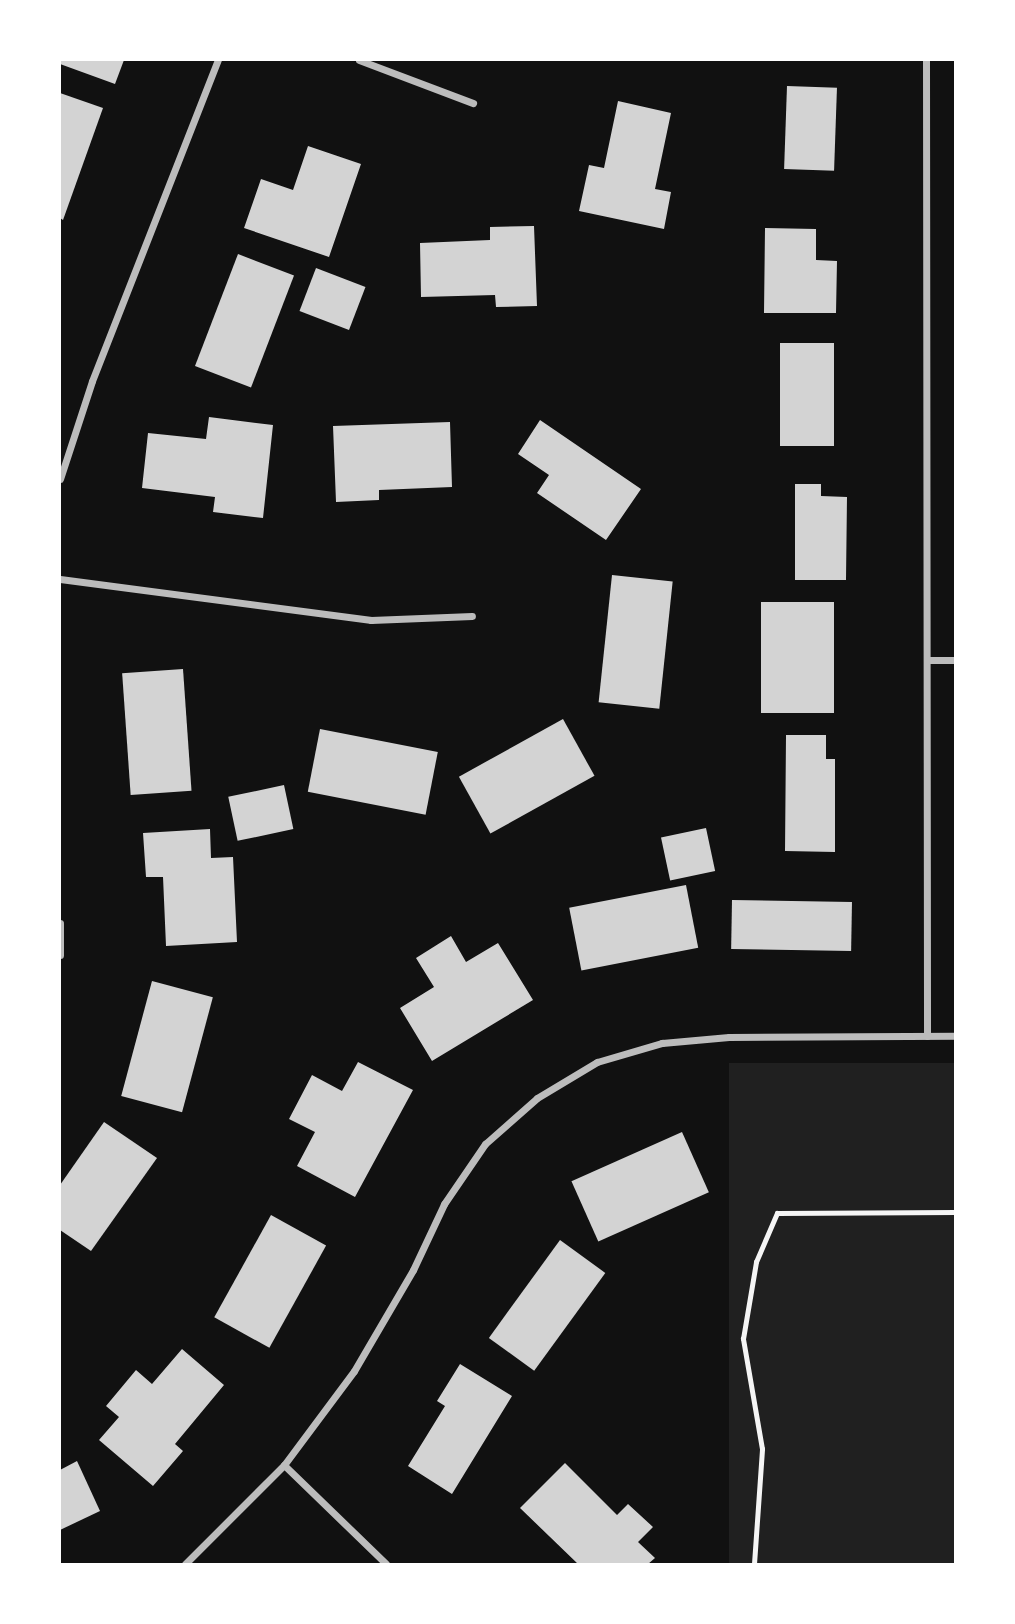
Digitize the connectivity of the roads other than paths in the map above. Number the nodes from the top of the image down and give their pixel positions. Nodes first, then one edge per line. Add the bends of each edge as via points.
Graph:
1 (218, 60) edge
2 (359, 60) edge
3 (926, 60) edge
4 (473, 103) dead end
5 (60, 479) edge
6 (60, 579) edge
7 (472, 617) dead end
8 (927, 660) junction
9 (956, 660) edge
10 (60, 923) edge
11 (60, 955) edge
12 (927, 1036) junction
13 (956, 1036) edge
14 (284, 1465) junction
15 (186, 1564) edge
16 (386, 1564) edge

1 - 5 street via 92,381
2 - 4 street
3 - 8 street
6 - 7 street via 371,620
8 - 9 street
8 - 12 street
10 - 11 street
12 - 13 street
12 - 14 street via 662,1042 597,1062 537,1098 485,1144 444,1204 354,1371
14 - 15 street
14 - 16 street

